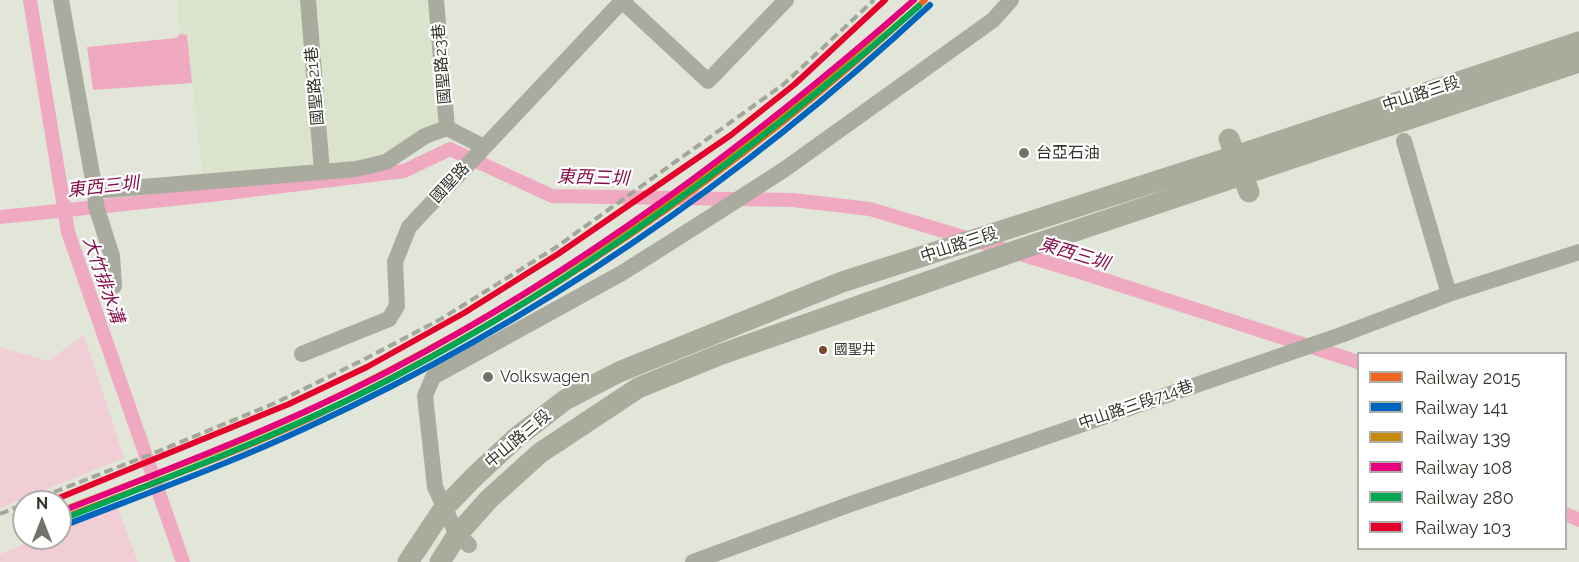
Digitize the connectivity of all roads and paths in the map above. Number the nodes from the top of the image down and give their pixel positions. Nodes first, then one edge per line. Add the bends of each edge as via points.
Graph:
1 (61, 0) edge
2 (308, 0) edge
3 (436, 0) edge
4 (786, 0) edge
5 (1011, 0) edge
6 (623, 1) edge
7 (1579, 42) edge
8 (1579, 62) edge
9 (447, 128) junction
10 (1404, 141) dead end
11 (484, 147) junction
12 (1239, 166) junction
13 (322, 171) junction
14 (95, 191) junction
15 (1579, 252) edge
16 (840, 276) junction
17 (114, 286) dead end
18 (1449, 294) junction
19 (854, 315) junction
20 (302, 354) dead end
21 (444, 508) junction
22 (463, 540) junction
23 (408, 562) edge
24 (440, 562) edge
25 (693, 562) edge

1 - 14 street
2 - 13 street, 國聖路21巷
3 - 9 street, 國聖路23巷
4 - 6 street via 708,81
5 - 21 street via 993,20 776,175 622,273 433,377 425,396 435,487
6 - 11 street, 國聖路
7 - 12 main road, 中山路三段
8 - 12 main road, 中山路三段
9 - 11 street
9 - 13 street via 425,136 386,162
10 - 18 street
11 - 20 street, 國聖路 via 409,227 396,262 397,306 389,319
12 - 16 main road, 中山路三段
12 - 19 main road, 中山路三段
13 - 14 street
14 - 17 street via 112,256
15 - 18 street, 中山路三段714巷
16 - 19 main road
16 - 21 main road, 中山路三段 via 619,372 565,400 517,437
18 - 25 street, 中山路三段714巷
19 - 22 main road, 中山路三段 via 719,355 638,388 540,453 489,499
21 - 22 street
21 - 23 main road, 中山路三段
22 - 24 main road, 中山路三段

